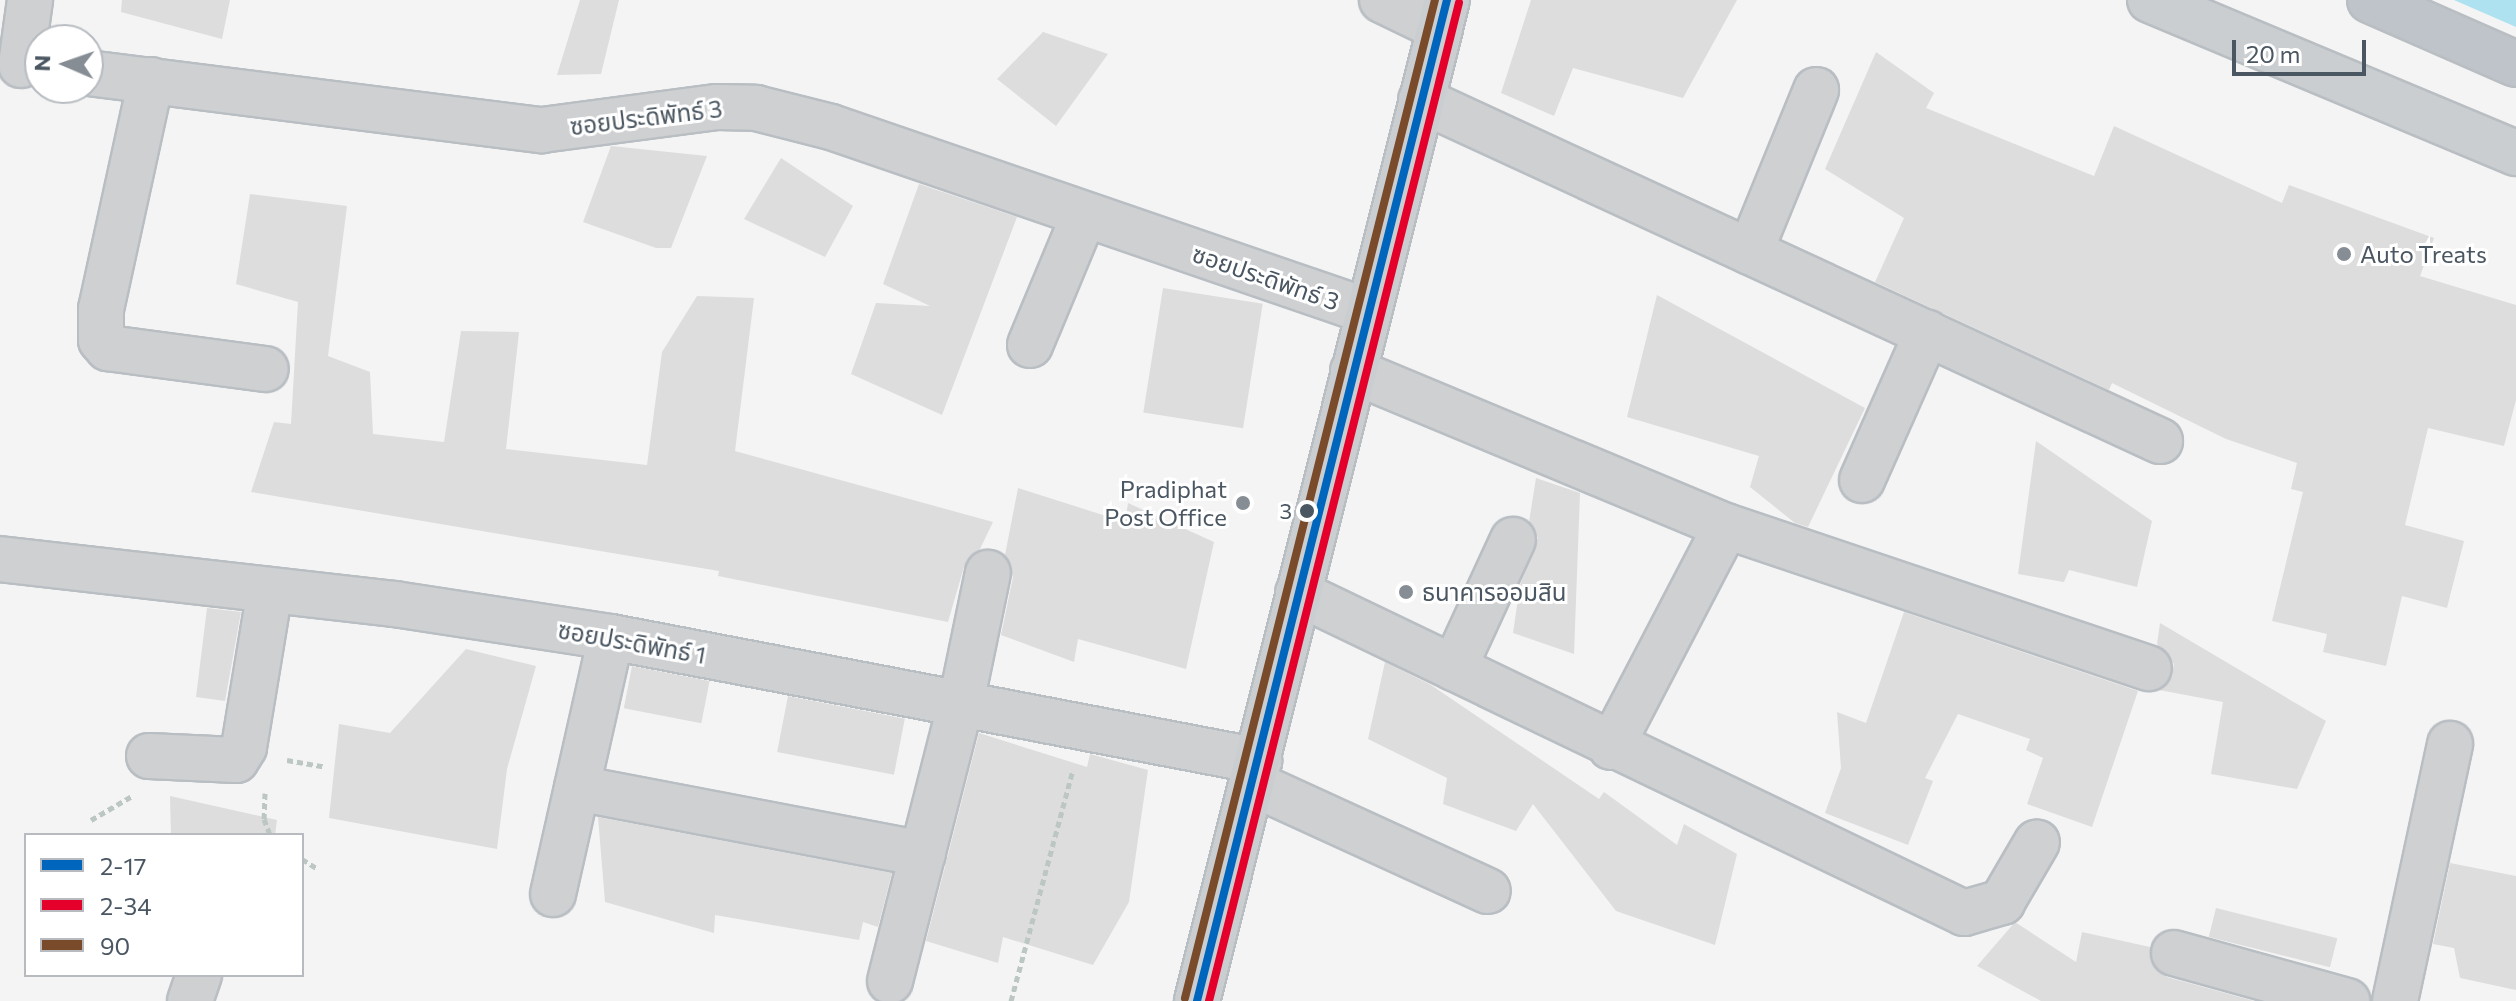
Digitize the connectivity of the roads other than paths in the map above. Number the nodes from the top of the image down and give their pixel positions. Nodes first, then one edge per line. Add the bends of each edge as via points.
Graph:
1 (30, 0) edge
2 (1382, 0) edge
3 (2150, 0) edge
4 (2370, 0) edge
5 (1443, 14) edge
6 (2516, 64) edge
7 (20, 65) edge
8 (104, 75) edge
9 (151, 80) junction
10 (1816, 90) dead end
11 (1421, 100) junction
12 (2516, 153) edge
13 (1084, 215) junction
14 (1750, 252) junction
15 (1367, 311) junction
16 (1927, 333) junction
17 (1030, 345) dead end
18 (266, 369) dead end
19 (1353, 371) junction
20 (2160, 441) dead end
21 (1862, 480) dead end
22 (1726, 526) junction
23 (1513, 540) dead end
24 (0, 559) edge
25 (988, 573) dead end
26 (270, 590) junction
27 (1298, 593) junction
28 (611, 637) junction
29 (1454, 668) junction
30 (2149, 668) dead end
31 (961, 703) junction
32 (2450, 744) dead end
33 (1611, 747) junction
34 (149, 756) dead end
35 (1256, 772) junction
36 (577, 788) junction
37 (2037, 842) dead end
38 (923, 854) junction
39 (1488, 891) dead end
40 (553, 894) dead end
41 (2174, 953) dead end
42 (198, 977) edge
43 (890, 981) dead end
44 (190, 1001) edge
45 (1197, 1001) edge
46 (2347, 1001) edge
47 (2395, 1001) edge

1 - 7 street
2 - 5 street
3 - 12 main road
4 - 6 highway
5 - 11 main road
8 - 9 street, ซอยประดิพัทธ์ 3
9 - 13 street, ซอยประดิพัทธ์ 3 via 542,130 717,107 756,108 831,127
9 - 18 street via 101,309 101,340 108,348
10 - 14 street
11 - 14 street
11 - 15 main road
13 - 15 street, ซอยประดิพัทธ์ 3
13 - 17 street
14 - 16 street
15 - 19 main road
16 - 20 street
16 - 21 street
19 - 22 street
19 - 27 main road
22 - 30 street
22 - 33 street
23 - 29 street
24 - 26 street, ซอยประดิพัทธ์ 1
25 - 31 street
26 - 28 street, ซอยประดิพัทธ์ 1
26 - 34 street via 244,747 236,760
27 - 29 street
27 - 35 main road
28 - 31 street, ซอยประดิพัทธ์ 1
28 - 36 street
29 - 33 street
31 - 35 street, ซอยประดิพัทธ์ 1 via 1085,726
31 - 38 street
32 - 47 street
33 - 37 street via 1964,913 2002,902
35 - 39 street, ซอยประดิพัทธ์ 1
35 - 45 main road
36 - 38 street
36 - 40 street
38 - 43 street
41 - 46 street
42 - 44 street

